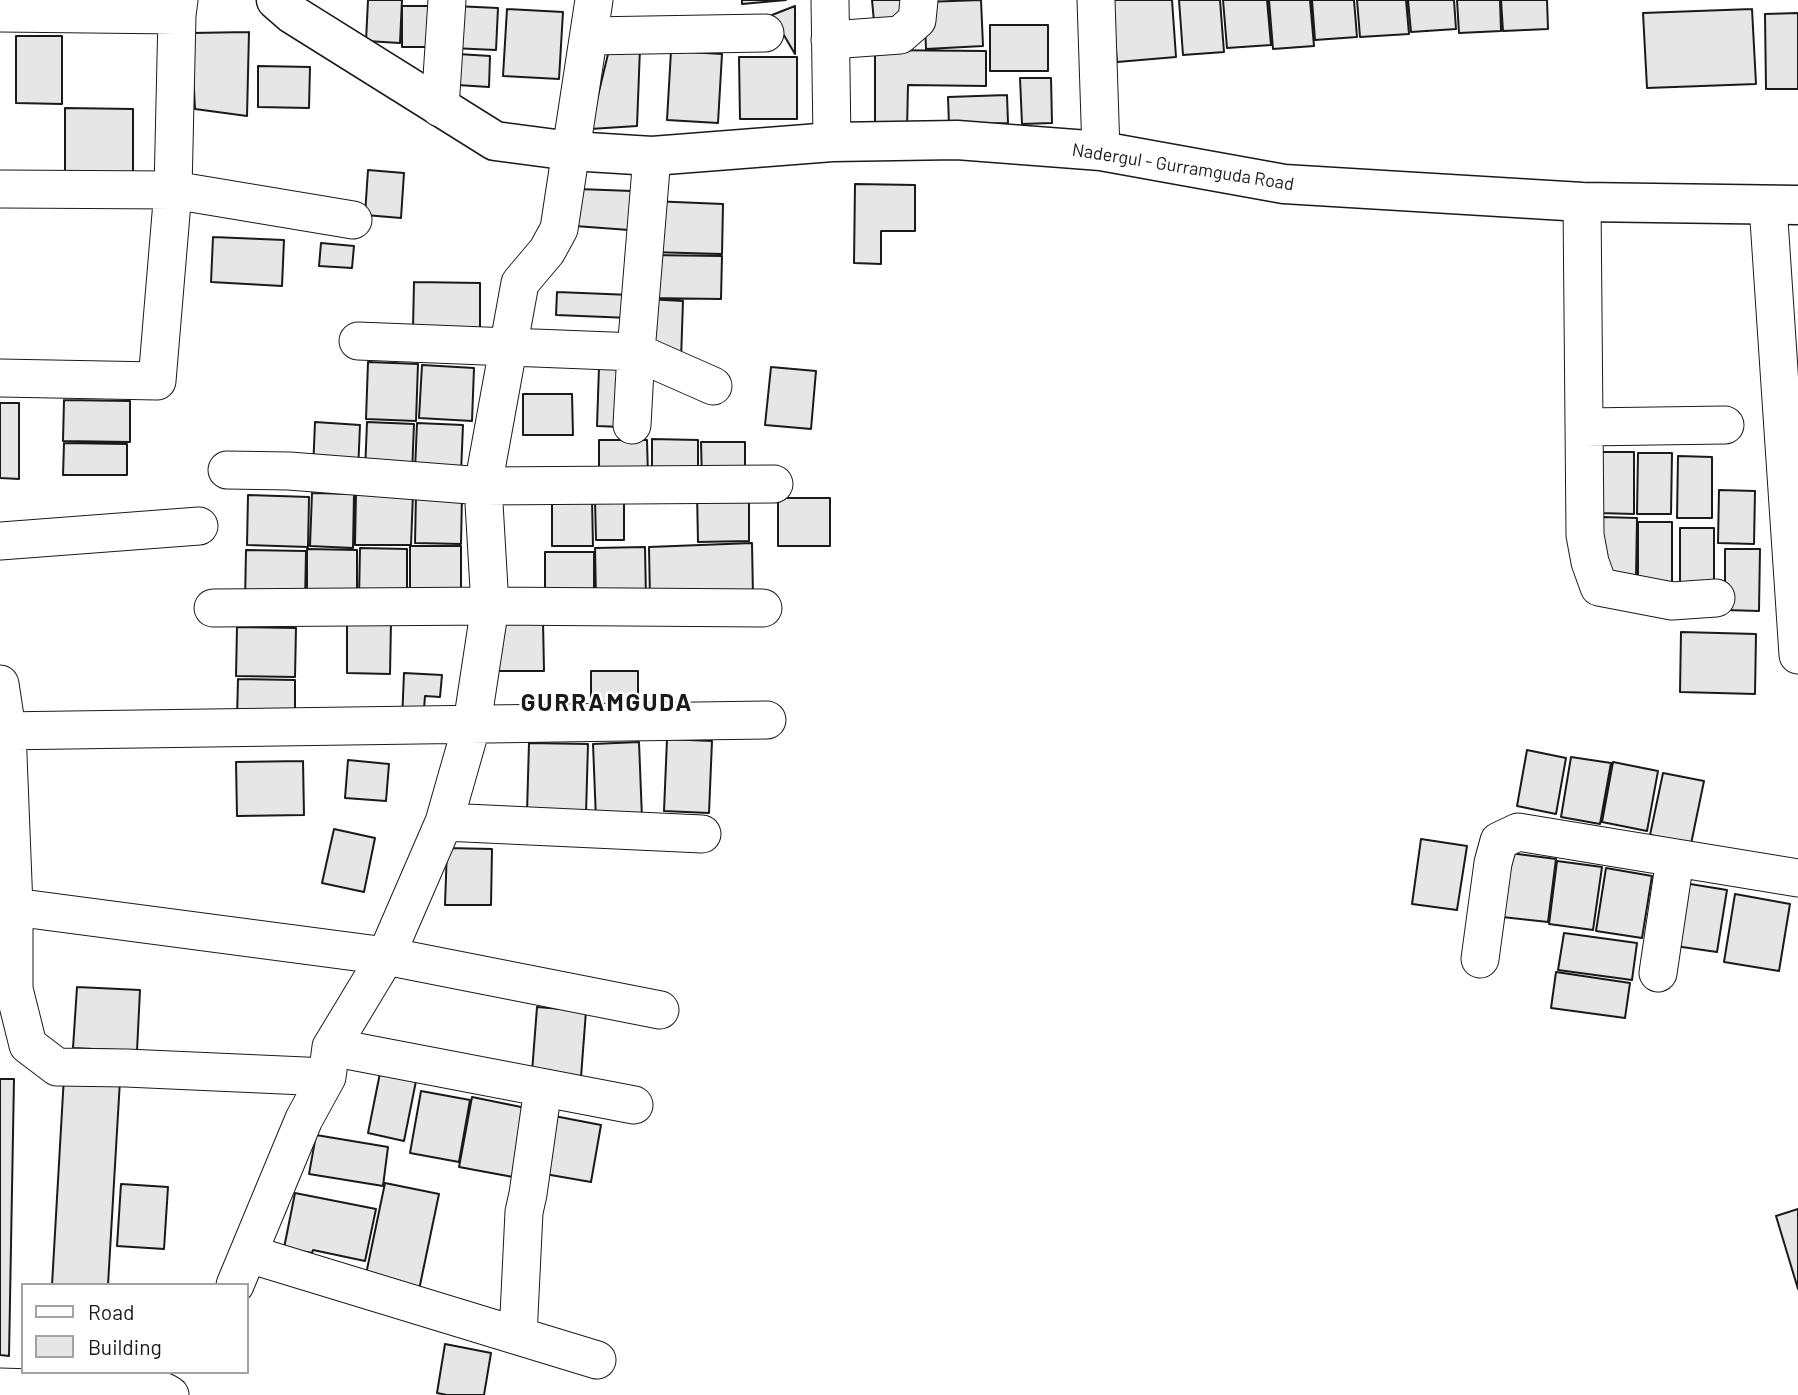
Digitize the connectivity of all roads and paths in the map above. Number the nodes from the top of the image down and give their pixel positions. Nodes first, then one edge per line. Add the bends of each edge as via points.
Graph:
1 (276, 0) edge
2 (447, 0) edge
3 (594, 0) edge
4 (831, 0) edge
5 (919, 0) edge
6 (1096, 0) edge
7 (178, 8) edge
8 (0, 13) edge
9 (765, 33) dead end
10 (589, 36) junction
11 (830, 40) junction
12 (440, 108) junction
13 (832, 142) junction
14 (571, 151) junction
15 (1101, 151) junction
16 (652, 156) junction
17 (0, 189) edge
18 (173, 190) junction
19 (1582, 202) junction
20 (1783, 205) edge
21 (353, 220) dead end
22 (358, 341) dead end
23 (507, 347) junction
24 (636, 352) junction
25 (0, 378) edge
26 (713, 386) dead end
27 (632, 425) dead end
28 (1725, 425) dead end
29 (1585, 426) junction
30 (227, 470) dead end
31 (774, 484) dead end
32 (483, 486) junction
33 (199, 526) dead end
34 (0, 541) edge
35 (1716, 598) dead end
36 (490, 606) junction
37 (213, 608) dead end
38 (763, 608) dead end
39 (1798, 656) edge
40 (0, 684) edge
41 (767, 720) dead end
42 (472, 724) junction
43 (3, 731) edge
44 (444, 822) junction
45 (702, 834) dead end
46 (1675, 859) junction
47 (1798, 878) edge
48 (7, 909) edge
49 (386, 956) junction
50 (1480, 959) dead end
51 (1658, 972) dead end
52 (660, 1010) dead end
53 (329, 1062) junction
54 (543, 1088) junction
55 (634, 1105) dead end
56 (242, 1269) edge
57 (518, 1336) junction
58 (597, 1360) dead end
59 (171, 1386) edge
60 (0, 1387) edge

1 - 12 main road, Nadergul - Gurramguda Road
2 - 12 street
3 - 10 street
4 - 11 street
5 - 11 street via 917,20 900,34
6 - 15 street
7 - 8 street
7 - 18 street
9 - 10 street
10 - 14 street
11 - 13 street
12 - 14 main road, Nadergul - Gurramguda Road via 495,141
13 - 15 main road, Nadergul - Gurramguda Road via 957,140
13 - 16 main road, Nadergul - Gurramguda Road
14 - 16 main road, Nadergul - Gurramguda Road
14 - 23 street via 559,229 520,283
15 - 19 main road, Nadergul - Gurramguda Road via 1284,184
16 - 24 street
17 - 18 street
18 - 21 street
18 - 25 street via 158,381
19 - 20 main road, Nadergul - Gurramguda Road
19 - 29 street
20 - 39 street
22 - 23 street
23 - 24 street
23 - 32 street
24 - 26 street
24 - 27 street
28 - 29 street
29 - 35 street via 1585,535 1599,587 1672,601
30 - 32 street
31 - 32 street
32 - 36 street
33 - 34 street
36 - 37 street
36 - 38 street
36 - 42 street
40 - 43 street
41 - 42 street
42 - 43 street
42 - 44 street
43 - 48 street
44 - 45 street
44 - 49 street
46 - 47 street
46 - 50 street via 1518,832 1500,841
46 - 51 street
48 - 49 street
48 - 53 street via 14,989 28,1045 57,1067
49 - 52 street
49 - 53 street
53 - 54 street
53 - 56 street
54 - 55 street
54 - 57 street via 524,1212
56 - 57 street
57 - 58 street
59 - 60 street

